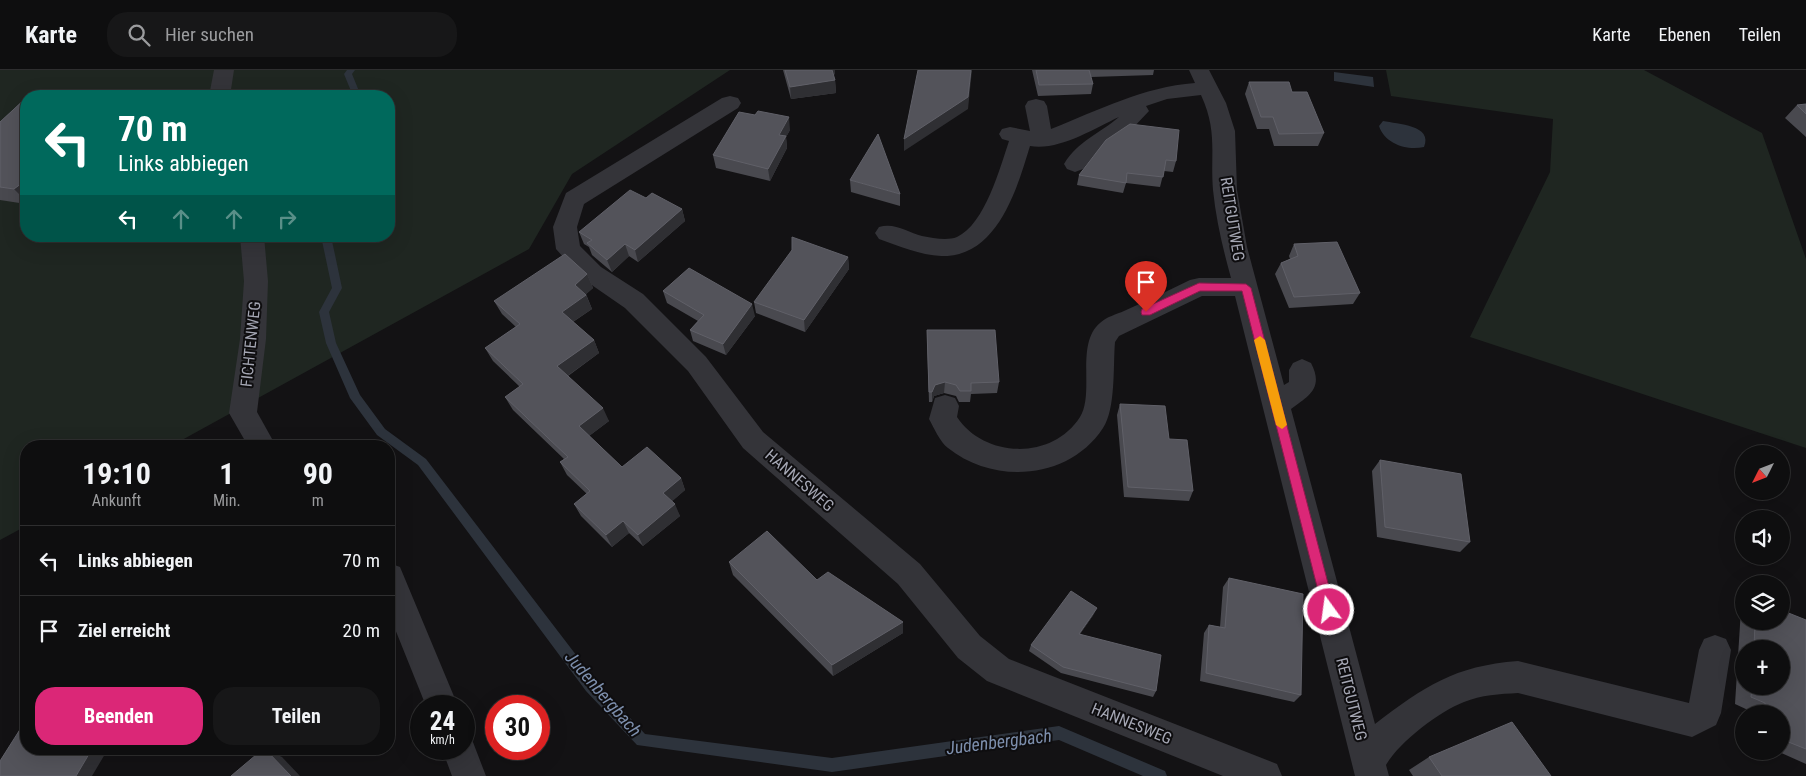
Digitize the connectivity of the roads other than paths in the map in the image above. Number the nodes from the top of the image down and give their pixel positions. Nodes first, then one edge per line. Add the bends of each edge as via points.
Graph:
1 (224, 70) edge
2 (1208, 76) edge
3 (221, 90) edge
4 (1143, 100) junction
5 (730, 104) dead end
6 (1036, 106) dead end
7 (1025, 137) junction
8 (1075, 164) dead end
9 (887, 233) dead end
10 (253, 242) edge
11 (1246, 288) junction
12 (1302, 370) dead end
13 (1276, 405) junction
14 (945, 406) dead end
15 (259, 440) edge
16 (395, 592) edge
17 (1715, 650) dead end
18 (437, 695) edge
19 (463, 760) edge
20 (1370, 769) edge
21 (469, 776) edge
22 (1265, 776) edge

1 - 3 street
2 - 4 street
2 - 11 street, REITGUTWEG via 1224,131 1225,190
4 - 7 street via 1061,136
4 - 8 street via 1134,116 1087,149
5 - 22 street, HANNESWEG via 574,199 565,227 568,249 592,273 634,301 697,364 753,440 909,574 969,647 998,670
6 - 7 street
7 - 9 street via 994,207 979,232 967,243 934,247
10 - 15 street, FICHTENWEG via 256,280 253,339 243,413
11 - 13 street, REITGUTWEG
11 - 14 street via 1199,287 1110,329 1102,339 1094,420 1077,441 1058,453 1028,461 988,458 956,439 943,419
12 - 13 street via 1302,387
13 - 20 street, REITGUTWEG
16 - 18 street
17 - 20 street via 1704,713 1692,720 1518,677 1492,679 1458,687 1429,703 1381,741
19 - 21 street

